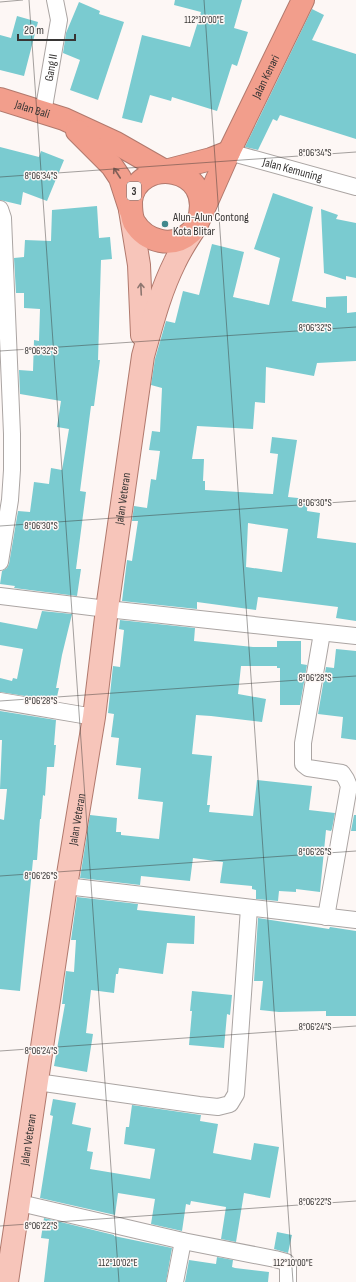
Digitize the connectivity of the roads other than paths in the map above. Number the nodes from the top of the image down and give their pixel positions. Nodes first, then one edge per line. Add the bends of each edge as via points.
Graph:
1 (55, 0) edge
2 (303, 0) edge
3 (0, 99) edge
4 (43, 113) junction
5 (64, 119) junction
6 (229, 152) junction
7 (165, 171) junction
8 (356, 187) edge
9 (0, 209) edge
10 (130, 209) junction
11 (198, 222) junction
12 (143, 356) junction
13 (0, 562) edge
14 (5, 596) edge
15 (107, 609) junction
16 (322, 633) junction
17 (356, 636) edge
18 (0, 701) edge
19 (94, 717) junction
20 (66, 886) junction
21 (249, 908) junction
22 (326, 917) junction
23 (356, 920) edge
24 (37, 1082) junction
25 (20, 1202) junction
26 (183, 1240) junction
27 (7, 1282) edge
28 (176, 1282) edge
29 (288, 1282) edge

1 - 4 street, Gang II via 59,20
2 - 6 highway, Jalan Kenari / 3
3 - 4 highway, Jalan Bali / 3
4 - 5 highway, Jalan Bali / 3
5 - 7 highway, 3 via 116,143
10 -> 5 highway, 3 via 120,178 112,166
6 - 7 highway, 3
6 - 8 street, Jalan Kemuning
6 - 11 highway, 3
7 - 10 highway, 3 via 144,179 136,188
7 - 11 highway, 3 via 176,173 193,183 201,202
9 - 13 street via 3,218 11,390 12,470
10 - 11 highway, 3 via 139,230 159,242 182,239
12 -> 10 main road, Jalan Veteran via 139,266
11 - 12 main road, Jalan Veteran via 168,279
12 - 15 main road, Jalan Veteran
14 - 15 street
15 - 16 street
15 - 19 main road, Jalan Veteran
16 - 17 street
16 - 22 street via 303,743 303,764 308,768 342,773 349,786
18 - 19 street
19 - 20 main road, Jalan Veteran
20 - 21 street
20 - 24 main road, Jalan Veteran
21 - 22 street
21 - 24 street via 236,1094 230,1104 218,1107 199,1105
22 - 23 street
24 - 25 main road, Jalan Veteran
25 - 26 street
25 - 27 main road, Jalan Veteran
26 - 28 street
26 - 29 street via 286,1262

